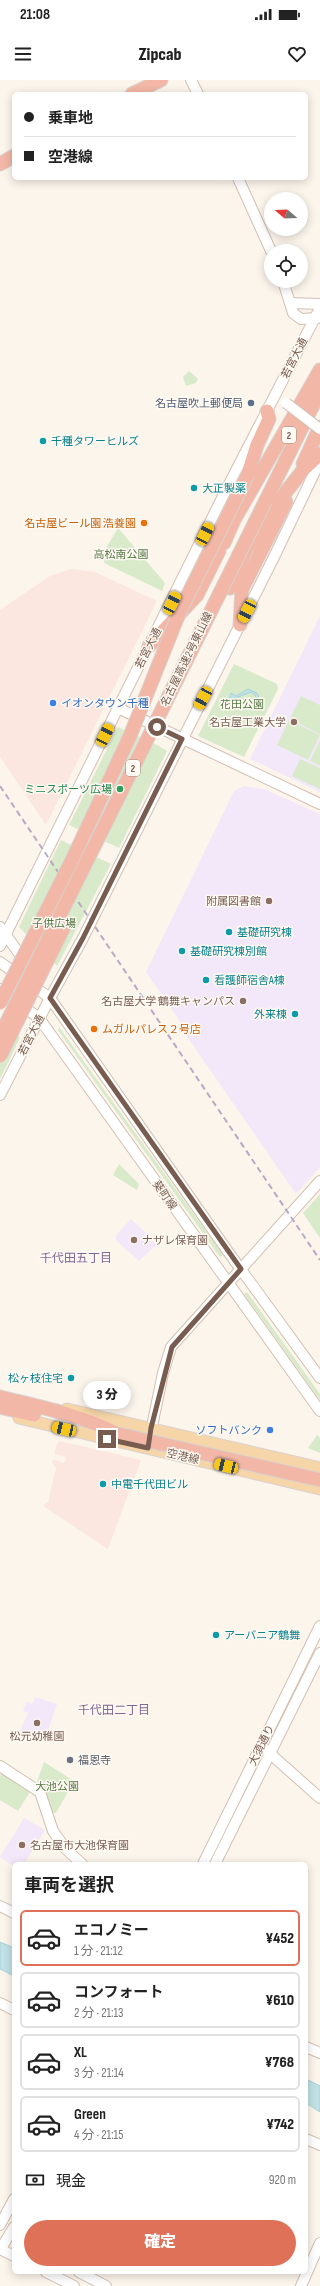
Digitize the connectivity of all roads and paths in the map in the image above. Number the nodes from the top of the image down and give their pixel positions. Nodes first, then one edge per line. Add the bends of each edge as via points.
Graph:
1 (161, 80) edge
2 (191, 80) edge
3 (136, 92) edge
4 (197, 92) edge
5 (12, 157) edge
6 (0, 164) edge
7 (239, 180) edge
8 (268, 244) edge
9 (285, 288) edge
10 (290, 303) junction
11 (320, 304) edge
12 (320, 308) edge
13 (317, 318) edge
14 (320, 372) edge
15 (320, 390) edge
16 (276, 394) junction
17 (267, 411) junction
18 (320, 428) edge
19 (320, 454) edge
20 (320, 461) edge
21 (303, 464) dead end
22 (292, 490) dead end
23 (262, 499) junction
24 (208, 623) junction
25 (240, 625) junction
26 (149, 646) junction
27 (118, 708) junction
28 (182, 739) junction
29 (128, 786) junction
30 (320, 804) edge
31 (75, 859) junction
32 (3, 930) edge
33 (33, 943) junction
34 (0, 946) edge
35 (0, 962) edge
36 (0, 965) edge
37 (0, 989) edge
38 (50, 998) junction
39 (0, 1004) edge
40 (0, 1015) edge
41 (40, 1018) junction
42 (0, 1036) edge
43 (0, 1056) edge
44 (0, 1095) edge
45 (320, 1181) edge
46 (241, 1269) junction
47 (228, 1283) junction
48 (320, 1378) edge
49 (0, 1393) edge
50 (0, 1397) edge
51 (0, 1407) edge
52 (320, 1410) edge
53 (0, 1413) edge
54 (151, 1428) junction
55 (118, 1434) junction
56 (148, 1448) junction
57 (320, 1468) edge
58 (320, 1480) edge
59 (320, 1489) edge
60 (320, 1626) edge
61 (320, 1653) edge
62 (261, 1746) junction
63 (274, 1756) junction
64 (0, 1766) edge
65 (320, 1798) edge
66 (80, 1862) edge
67 (204, 1862) edge
68 (216, 1862) edge
69 (0, 1906) edge
70 (12, 1912) edge
71 (0, 2003) edge
72 (12, 2009) edge
73 (308, 2048) edge
74 (320, 2053) edge
75 (308, 2140) edge
76 (320, 2144) edge
77 (12, 2204) edge
78 (0, 2225) edge
79 (7, 2237) edge
80 (320, 2243) edge
81 (0, 2249) edge
82 (12, 2255) edge
83 (308, 2270) edge
84 (50, 2274) edge
85 (82, 2274) edge
86 (306, 2274) edge
87 (74, 2286) edge
88 (106, 2286) edge
89 (301, 2286) edge

1 - 3 highway
2 - 4 street
5 - 6 highway
7 - 8 street
9 - 10 street
10 - 11 street
10 - 13 street via 293,313 300,319
12 - 13 street, 若宮大通
13 - 16 street, 若宮大通
14 - 23 highway, 名古屋高速2号東山線 / 2
14 - 26 highway via 234,520 197,595
15 - 23 highway, 名古屋高速2号東山線 / 2
16 - 17 street, 若宮大通
16 - 18 street, bridge
17 - 26 street, 若宮大通
17 - 31 highway, bridge via 269,419 248,474 187,596 137,721
18 - 21 highway
19 - 24 highway via 285,493 246,550 230,588
20 - 25 street, 若宮大通
22 - 25 highway via 242,589
23 - 24 highway, 名古屋高速2号東山線 / 2, bridge
23 - 31 highway, 名古屋高速2号東山線 / 2
24 - 29 highway, 名古屋高速2号東山線 / 2, bridge
24 - 29 highway, bridge
25 - 28 street, 若宮大通
26 - 27 street, 若宮大通
27 - 28 street
27 - 32 street, 若宮大通
28 - 30 street
28 - 38 street, 若宮大通 via 83,938
29 - 42 highway, 名古屋高速2号東山線 / 2, bridge
29 - 43 highway, bridge
31 - 33 highway, bridge
31 - 39 highway, bridge
31 - 40 highway, 名古屋高速2号東山線 / 2
32 - 34 street, 若宮大通
32 - 38 street
33 - 39 highway, bridge
33 - 40 highway, bridge
35 - 38 street, 葵町線
36 - 41 street
37 - 41 street, 葵町線
38 - 41 street, 若宮大通
38 - 46 street, 葵町線
41 - 44 street, 若宮大通
41 - 47 street, 葵町線
45 - 46 street
46 - 47 street
46 - 48 street, 葵町線
47 - 52 street, 葵町線
47 - 54 street via 172,1347
49 - 54 main road, 空港線
50 - 55 highway via 100,1425
51 - 55 highway
53 - 56 main road, 空港線
54 - 56 street
54 - 57 main road, 空港線
55 - 58 highway, bridge
56 - 59 main road, 空港線
60 - 62 street, 大須通り
61 - 63 street, 大須通り
62 - 63 street
62 - 67 street, 大須通り
63 - 65 street
63 - 68 street, 大須通り
64 - 66 street via 40,1792 53,1831 65,1848
69 - 70 street
71 - 72 street
73 - 74 street
75 - 76 street
77 - 78 street
79 - 81 street
80 - 83 street
81 - 82 street
84 - 87 street
85 - 88 street
86 - 89 street

